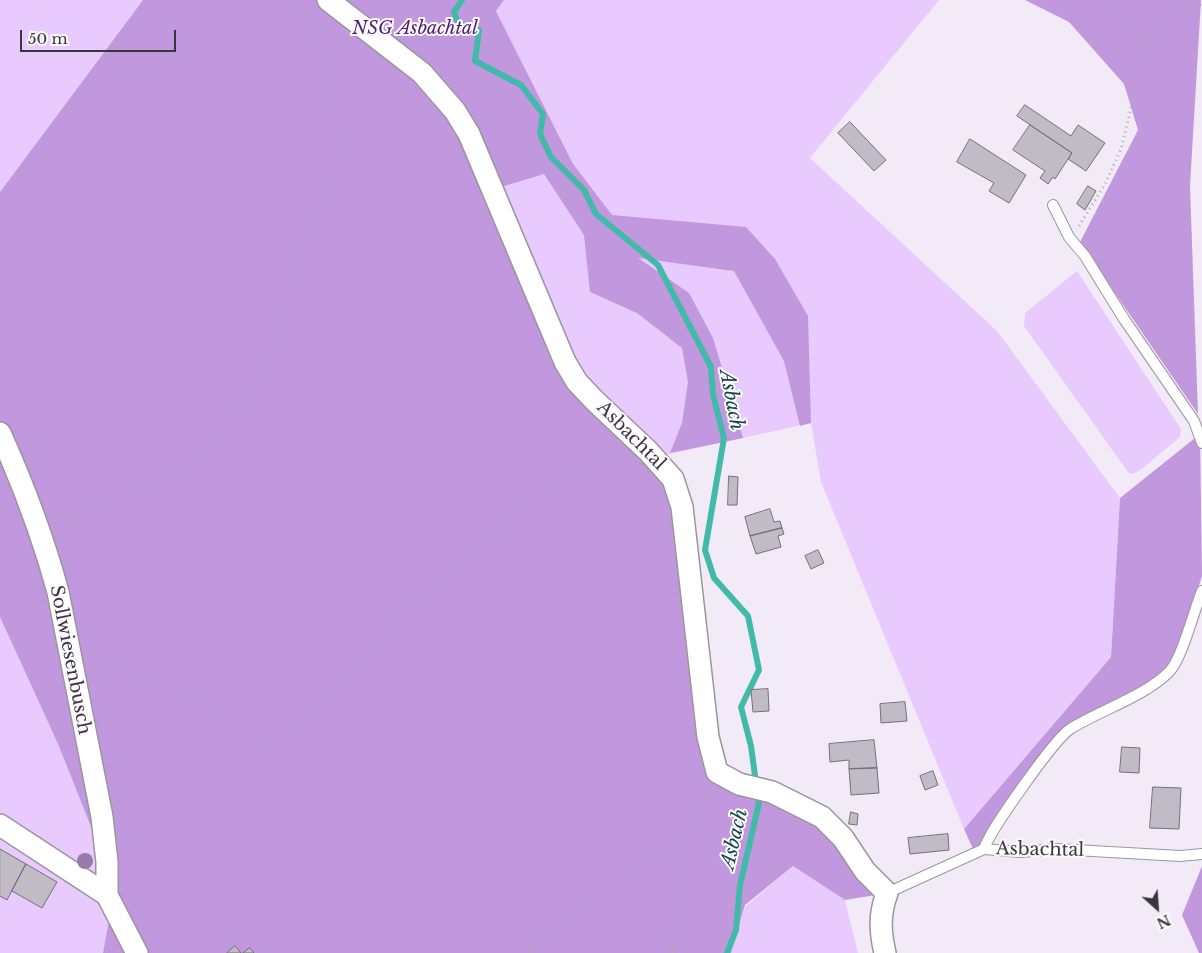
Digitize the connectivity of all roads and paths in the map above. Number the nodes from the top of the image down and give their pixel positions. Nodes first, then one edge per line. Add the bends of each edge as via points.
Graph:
1 (295, 0) edge
2 (328, 0) edge
3 (1101, 0) edge
4 (1202, 5) edge
5 (1141, 42) junction
6 (1053, 205) dead end
7 (1069, 238) junction
8 (0, 433) edge
9 (1202, 443) edge
10 (648, 451) junction
11 (36, 522) junction
12 (1202, 591) edge
13 (68, 639) junction
14 (717, 772) junction
15 (0, 825) edge
16 (690, 839) junction
17 (984, 849) junction
18 (1202, 854) edge
19 (887, 893) junction
20 (107, 895) junction
21 (137, 953) edge
22 (529, 953) edge
23 (672, 953) edge
24 (885, 953) edge

1 - 11 path via 316,27 343,148 322,204 301,245 268,366 190,466 80,513 62,513
2 - 10 street, Asbachtal via 422,72 455,111 469,134 565,362 577,382
3 - 5 path via 1122,14
4 - 5 path via 1188,4 1176,10
5 - 7 path via 1134,96 1121,149 1095,201
6 - 7 lane
7 - 9 lane via 1085,256 1194,421
8 - 11 street, Sollwiesenbusch
10 - 13 path via 578,468 508,517 449,579 396,614 377,656 328,694 304,732 254,742 217,706 155,685
10 - 14 street, Asbachtal via 673,479 682,506 708,736
11 - 13 street, Sollwiesenbusch via 49,558
12 - 17 lane via 1180,652 1170,670 1156,682 1069,730 1053,746
13 - 20 street, Sollwiesenbusch via 102,818
14 - 16 path via 705,795
14 - 19 street via 739,784 772,792 822,817
15 - 20 street
16 - 22 path via 633,865 582,912 554,929
16 - 23 path via 678,885
17 - 18 lane, Asbachtal via 1020,852 1057,849 1180,856
17 - 19 lane, Asbachtal
19 - 24 street via 880,911
20 - 21 street

